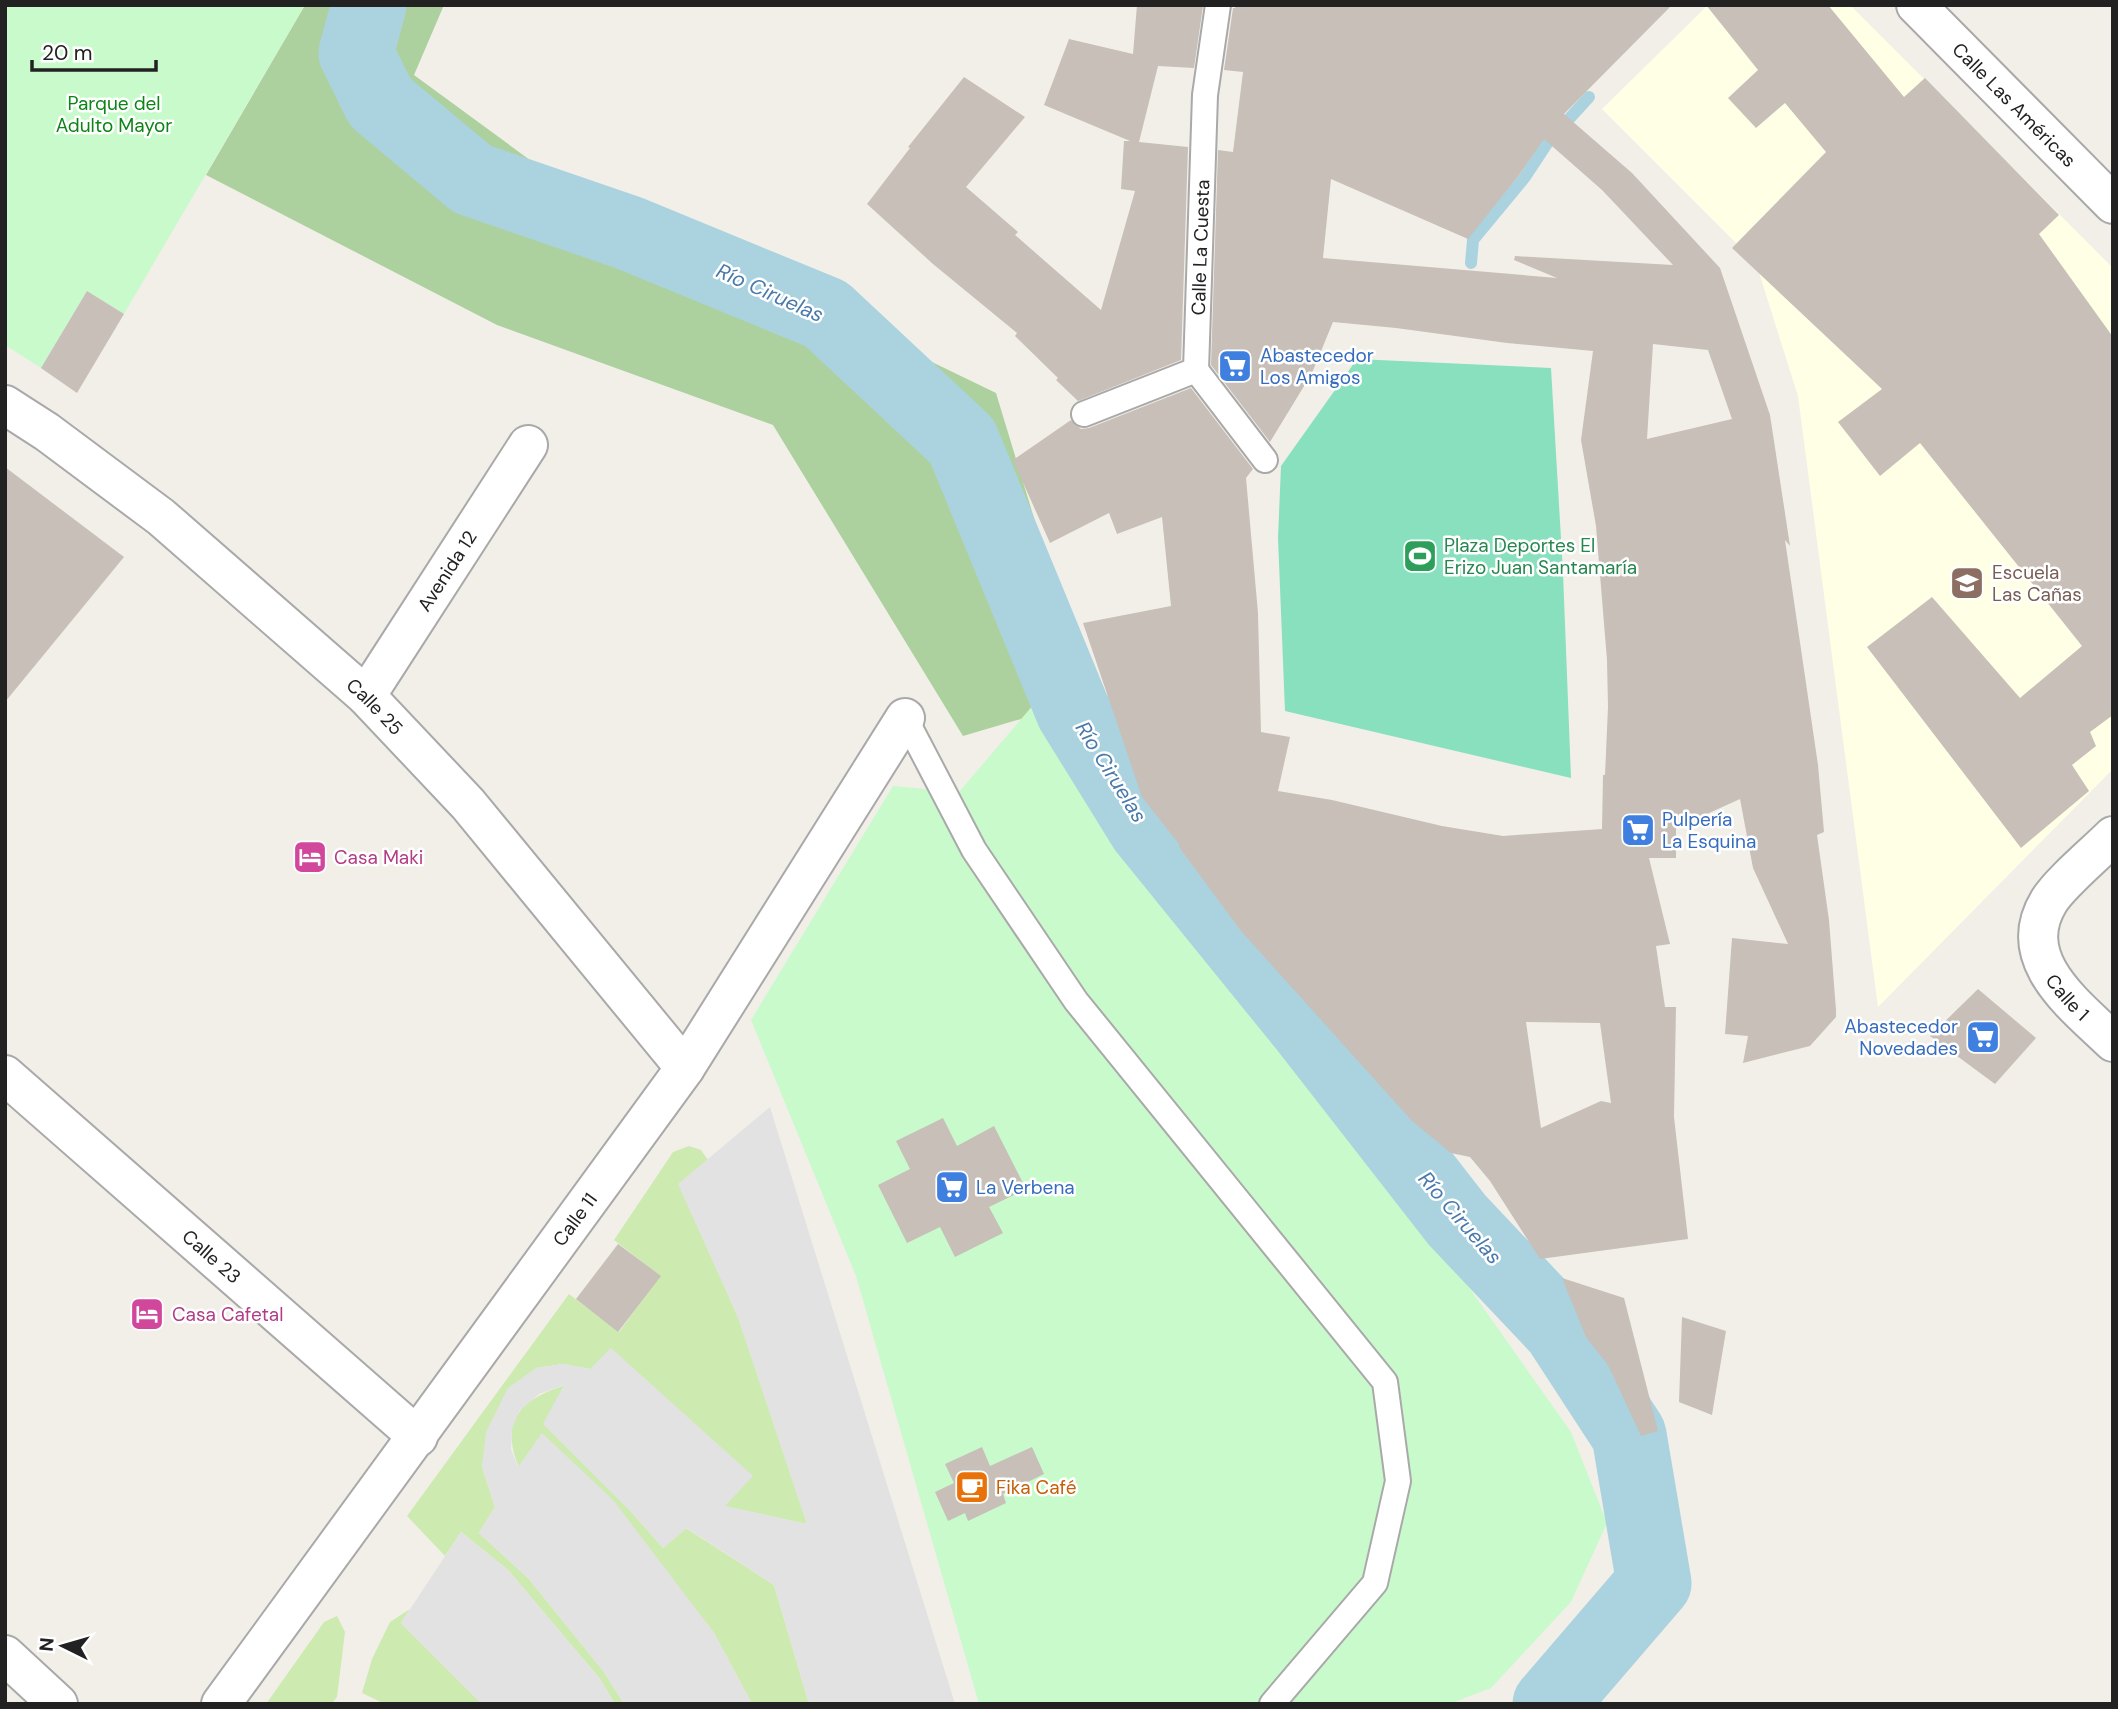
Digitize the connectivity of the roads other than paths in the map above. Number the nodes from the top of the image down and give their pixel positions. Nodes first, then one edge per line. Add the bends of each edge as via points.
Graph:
1 (1218, 5) edge
2 (1916, 5) edge
3 (2113, 204) edge
4 (1196, 370) junction
5 (5, 405) edge
6 (1084, 414) dead end
7 (528, 445) dead end
8 (1265, 460) dead end
9 (366, 696) junction
10 (905, 718) joint
11 (2113, 836) edge
12 (2113, 1042) edge
13 (685, 1068) junction
14 (5, 1075) edge
15 (418, 1437) junction
16 (5, 1656) edge
17 (58, 1704) edge
18 (221, 1704) edge
19 (1272, 1704) edge

1 - 4 lane, Calle La Cuesta via 1205,95
2 - 3 street, Calle Las Américas
4 - 6 lane
4 - 8 lane
5 - 9 street, Calle 25 via 161,517
7 - 9 street, Avenida 12
9 - 13 street, Calle 25 via 468,804
10 - 13 street, Calle 11
10 - 19 lane via 974,850 1076,1001 1385,1382 1398,1481 1375,1583
11 - 12 street, Calle 1 via 2050,899 2040,919 2037,941 2056,986
13 - 15 street, Calle 11
14 - 15 street, Calle 23
15 - 18 street, Calle 11
16 - 17 street

